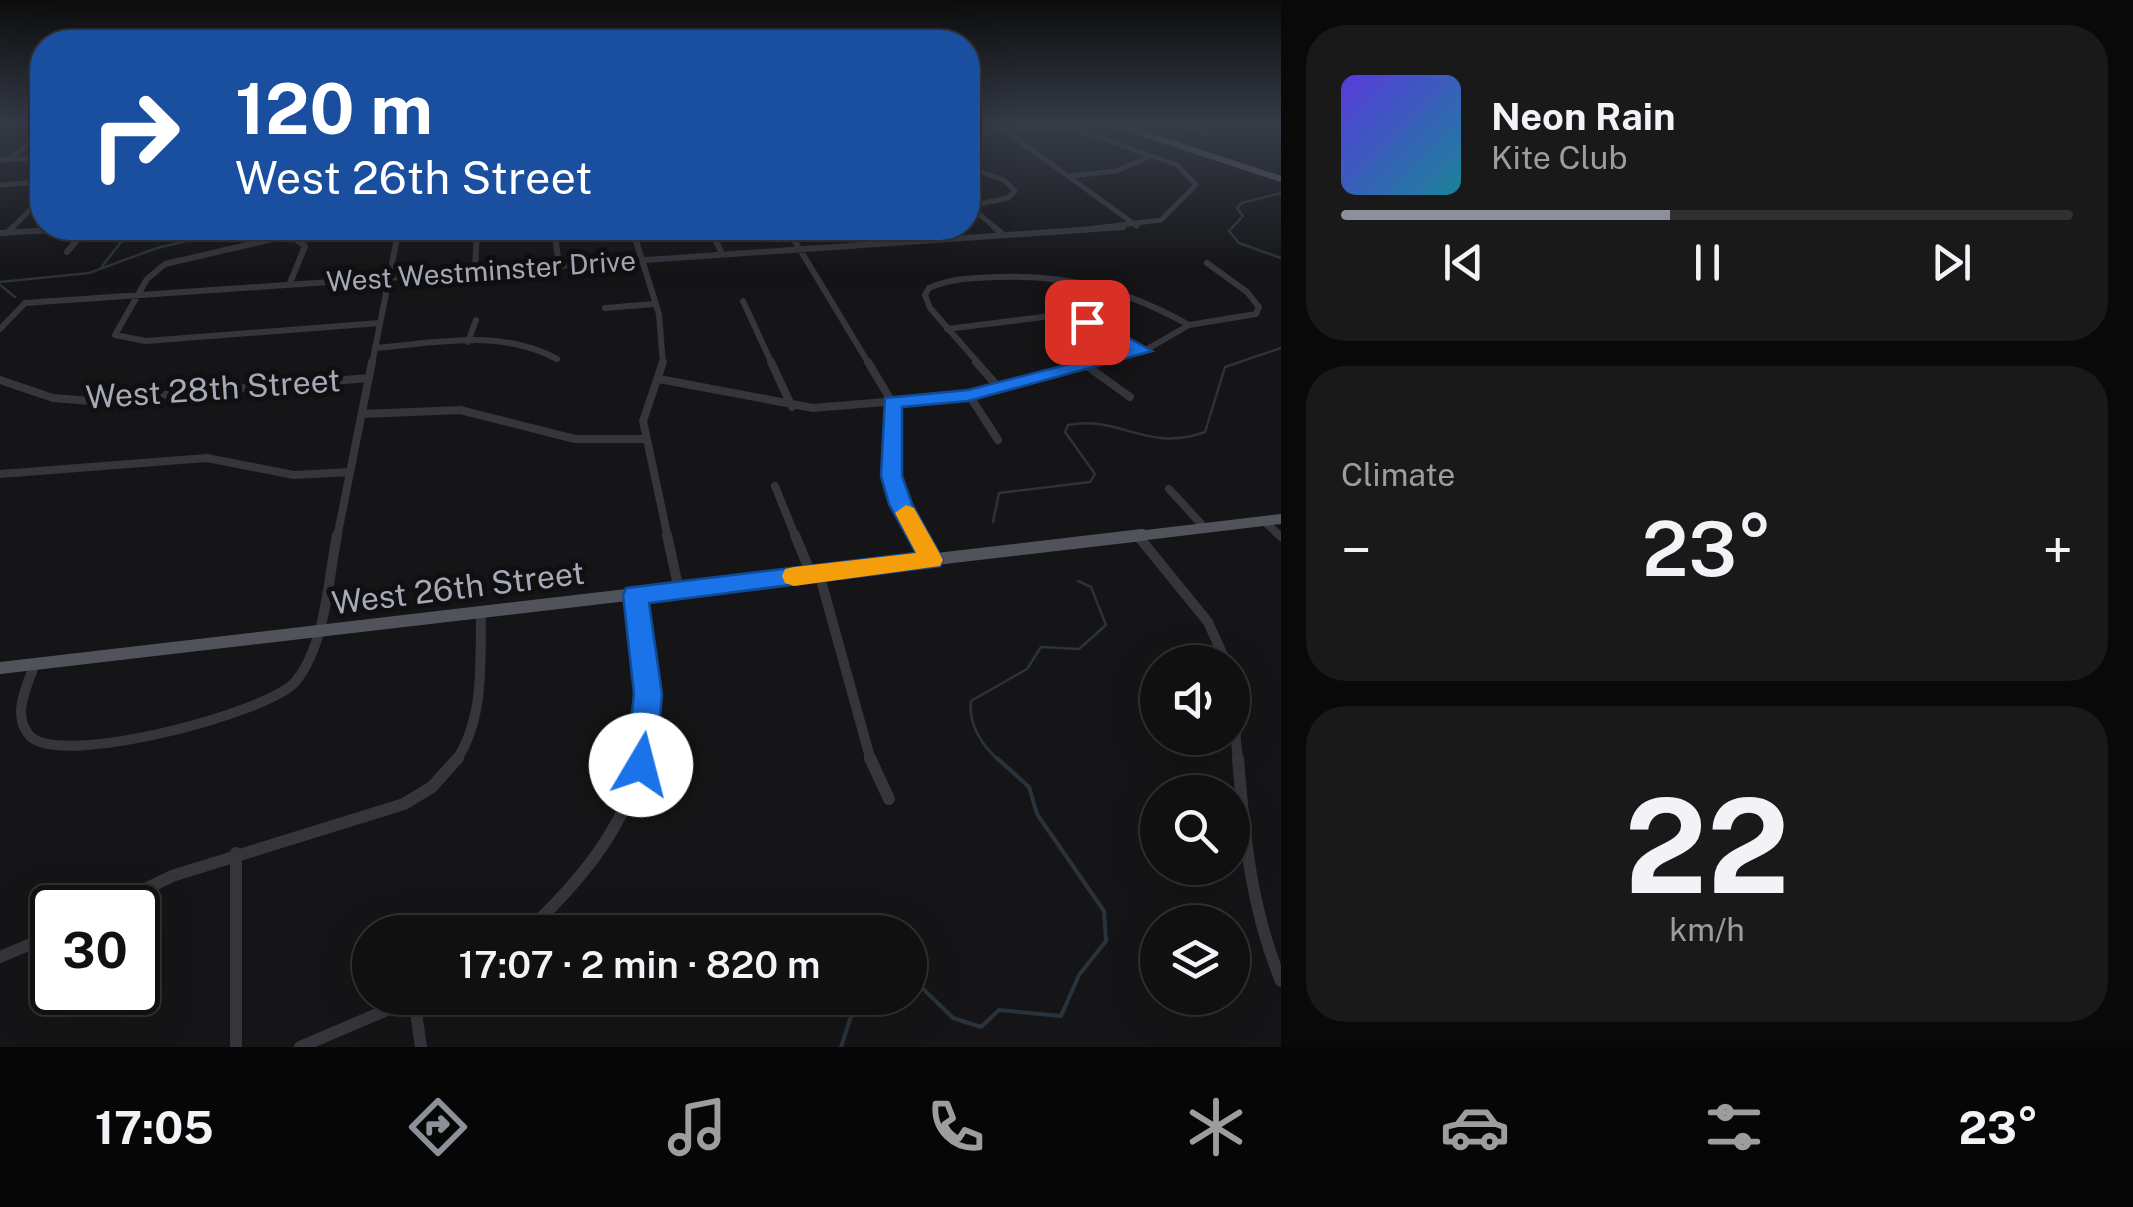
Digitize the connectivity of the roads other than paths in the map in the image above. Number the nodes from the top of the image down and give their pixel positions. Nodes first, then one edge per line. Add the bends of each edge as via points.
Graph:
1 (984, 173) edge
2 (1065, 173) edge
3 (1109, 173) edge
4 (1189, 173) edge
5 (1069, 176) junction
6 (30, 183) edge
7 (0, 185) edge
8 (980, 203) edge
9 (30, 209) edge
10 (980, 214) edge
11 (1137, 226) junction
12 (30, 231) edge
13 (3, 233) edge
14 (1004, 234) junction
15 (980, 236) edge
16 (76, 240) edge
17 (274, 240) edge
18 (297, 240) edge
19 (396, 240) edge
20 (476, 240) edge
21 (556, 240) edge
22 (636, 240) edge
23 (716, 240) edge
24 (794, 240) edge
25 (920, 240) edge
26 (800, 249) junction
27 (66, 252) dead end
28 (722, 254) junction
29 (642, 260) junction
30 (1207, 264) dead end
31 (559, 265) junction
32 (474, 271) junction
33 (389, 276) junction
34 (290, 283) junction
35 (138, 295) junction
36 (744, 301) dead end
37 (654, 304) junction
38 (605, 308) dead end
39 (476, 320) dead end
40 (380, 323) junction
41 (1188, 326) junction
42 (0, 329) edge
43 (948, 329) junction
44 (468, 342) junction
45 (375, 348) junction
46 (1144, 351) junction
47 (557, 359) dead end
48 (1087, 366) junction
49 (369, 378) junction
50 (659, 379) junction
51 (0, 380) edge
52 (1000, 388) junction
53 (968, 396) junction
54 (1130, 396) dead end
55 (892, 402) junction
56 (792, 406) junction
57 (362, 414) junction
58 (646, 439) junction
59 (998, 440) dead end
60 (350, 472) junction
61 (0, 474) edge
62 (775, 486) dead end
63 (1169, 488) dead end
64 (1280, 519) edge
65 (1264, 521) junction
66 (1205, 528) junction
67 (1138, 536) junction
68 (1280, 538) edge
69 (932, 560) junction
70 (815, 574) junction
71 (678, 590) junction
72 (635, 595) junction
73 (480, 612) junction
74 (318, 632) junction
75 (1218, 645) edge
76 (36, 664) junction
77 (0, 668) edge
78 (1238, 755) edge
79 (888, 799) dead end
80 (236, 854) junction
81 (154, 885) edge
82 (543, 915) edge
83 (30, 944) edge
84 (0, 957) edge
85 (1280, 981) edge
86 (375, 1015) edge
87 (417, 1015) edge
88 (236, 1047) edge
89 (300, 1047) edge
90 (422, 1047) edge

1 - 8 street via 1015,191
2 - 5 street
3 - 5 street
4 - 11 street, West Westminster Drive via 1196,185 1161,220
5 - 11 street
6 - 7 street
9 - 13 street
10 - 14 street
11 - 14 street, West Westminster Drive
12 - 13 street
14 - 15 street, West Westminster Drive
16 - 27 street
17 - 35 street via 165,264
18 - 34 street via 305,246
19 - 33 street
20 - 32 street
21 - 31 street
22 - 29 street
23 - 28 street
24 - 26 street
25 - 26 street, West Westminster Drive
26 - 28 street, West Westminster Drive
26 - 55 street
28 - 29 street, West Westminster Drive
29 - 31 street, West Westminster Drive
29 - 37 street
30 - 41 street via 1253,298 1258,310 1246,318
31 - 32 street, West Westminster Drive
32 - 33 street, West Westminster Drive
33 - 34 street, West Westminster Drive
33 - 40 street
34 - 35 street, West Westminster Drive
35 - 40 street via 116,338
35 - 42 street, West Westminster Drive via 22,301
36 - 56 street
37 - 38 street
37 - 50 street via 664,340
39 - 44 street
40 - 45 street
41 - 43 street via 1107,284 1047,274 932,286 926,300
41 - 46 street
43 - 46 street via 1059,315 1098,326
43 - 52 street
44 - 45 street
44 - 47 street via 518,345
45 - 49 street
46 - 48 street
48 - 52 street
48 - 54 street
49 - 51 street, West 28th Street via 91,400 53,398
49 - 57 street
50 - 56 street
50 - 58 street via 644,406
52 - 53 street
53 - 55 street
53 - 59 street
55 - 56 street
55 - 69 street via 891,476
57 - 58 street via 460,410 575,439
57 - 60 street
58 - 71 street
60 - 61 street via 294,475 207,458
60 - 74 street
62 - 70 street
63 - 66 street
64 - 65 main road, West 26th Street
65 - 66 main road, West 26th Street
65 - 68 street
66 - 67 main road, West 26th Street
67 - 69 main road, West 26th Street
67 - 75 street via 1208,622
69 - 70 main road, West 26th Street
70 - 71 main road, West 26th Street
70 - 79 street via 844,646 865,750
71 - 72 main road, West 26th Street
72 - 73 main road, West 26th Street
72 - 82 street via 648,694 641,765 598,855
73 - 74 main road, West 26th Street
73 - 80 street via 476,728 447,775 404,804
74 - 76 main road, West 26th Street
74 - 76 street via 301,674 272,700 82,746 38,743 25,730 20,708
76 - 77 main road, West 26th Street
78 - 85 street via 1261,928
80 - 81 street
80 - 88 street
83 - 84 street
86 - 89 street
87 - 90 street

